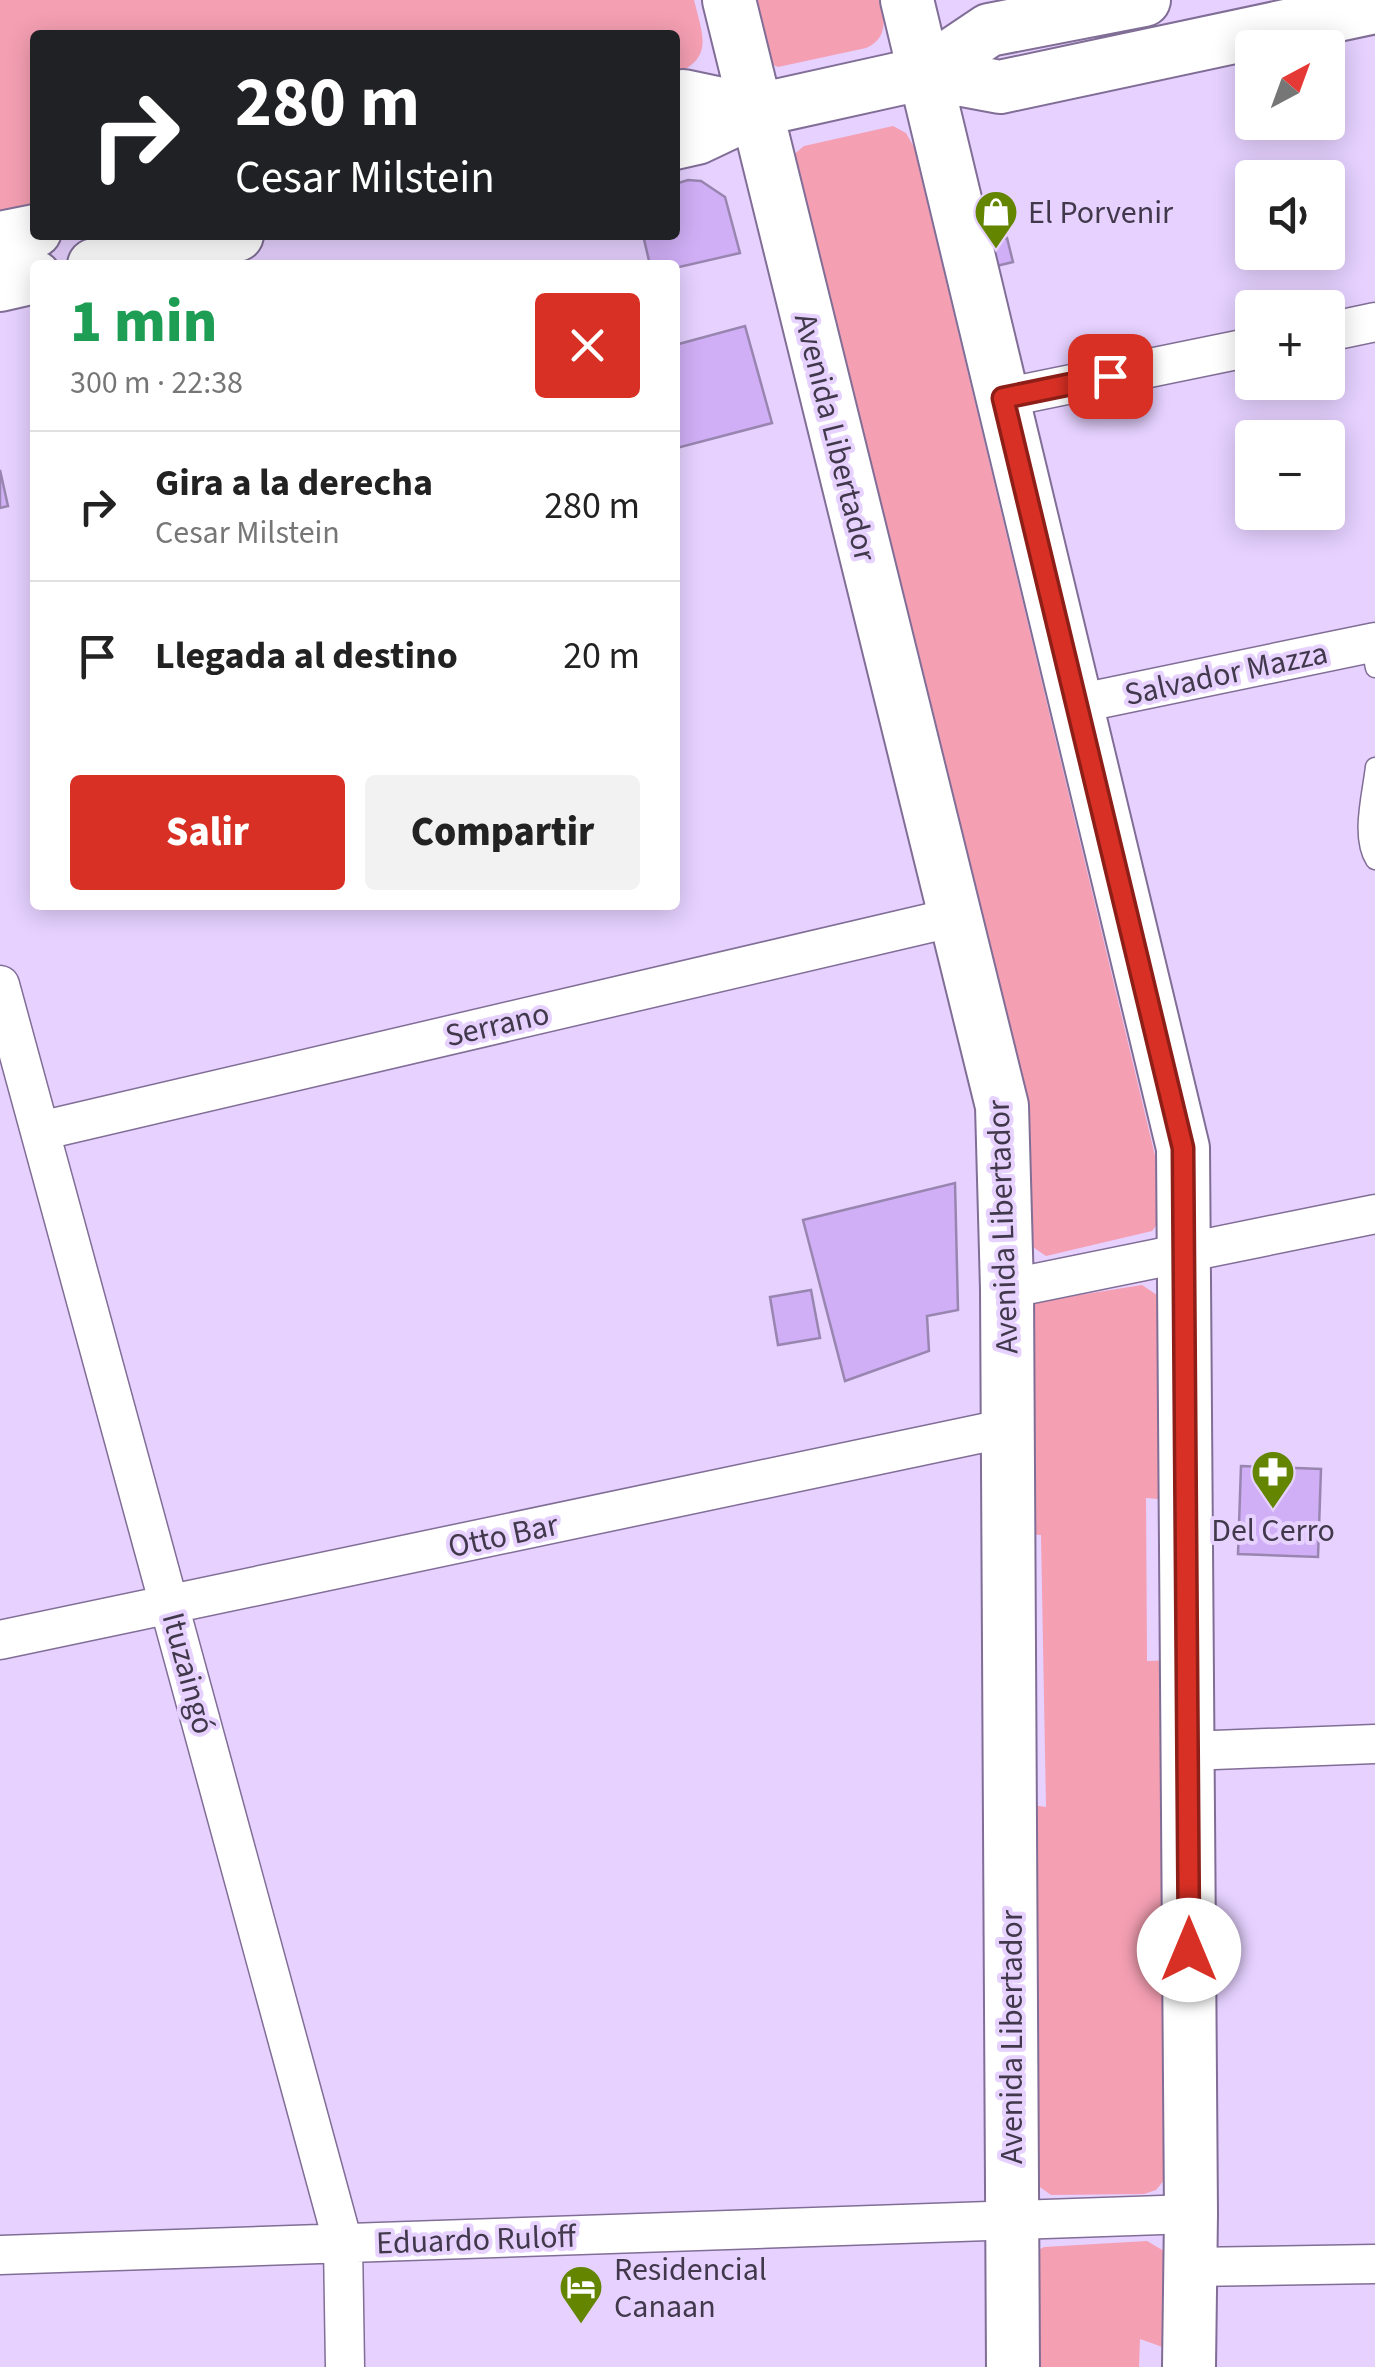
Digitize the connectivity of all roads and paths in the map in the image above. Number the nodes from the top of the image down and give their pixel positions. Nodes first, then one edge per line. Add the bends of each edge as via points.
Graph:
1 (729, 0) edge
2 (906, 0) edge
3 (1144, 0) edge
4 (1375, 8) edge
5 (925, 73) junction
6 (680, 97) edge
7 (754, 112) junction
8 (680, 142) edge
9 (30, 232) edge
10 (0, 238) edge
11 (213, 240) edge
12 (118, 260) edge
13 (30, 279) edge
14 (0, 285) edge
15 (1375, 322) edge
16 (1345, 328) edge
17 (1235, 350) edge
18 (1003, 398) junction
19 (1373, 651) edge
20 (1076, 704) junction
21 (1375, 767) edge
22 (1375, 860) edge
23 (955, 917) junction
24 (0, 984) edge
25 (40, 1131) junction
26 (1375, 1214) edge
27 (1184, 1253) junction
28 (1008, 1289) junction
29 (1006, 1428) junction
30 (170, 1605) junction
31 (0, 1640) edge
32 (1375, 1744) edge
33 (1188, 1751) junction
34 (1191, 2214) junction
35 (1012, 2222) junction
36 (343, 2243) junction
37 (0, 2255) edge
38 (1375, 2264) edge
39 (1190, 2268) junction
40 (345, 2367) edge
41 (1013, 2367) edge
42 (1189, 2367) edge

1 - 7 main road, Avenida Libertador
2 - 5 main road
3 - 5 main road via 989,30
4 - 5 main road via 1000,87
5 - 7 main road
5 - 18 main road
6 - 7 main road
7 - 8 main road
7 - 23 main road, Avenida Libertador
9 - 10 main road
11 - 12 main road
13 - 14 main road
15 - 16 street
17 - 18 street
18 - 20 main road
19 - 20 street, Salvador Mazza
20 - 27 main road via 1183,1148
21 - 22 lane via 1369,814
23 - 25 street, Serrano
23 - 28 main road, Avenida Libertador via 1002,1106
24 - 25 street, Ituzaingó
25 - 30 street, Ituzaingó
26 - 27 street
27 - 28 street
27 - 33 main road
28 - 29 main road, Avenida Libertador
29 - 30 street, Otto Bar
29 - 35 main road, Avenida Libertador
30 - 31 street, Otto Bar
30 - 36 street, Ituzaingó
32 - 33 street
33 - 34 main road
34 - 35 street, Eduardo Ruloff
34 - 39 main road
35 - 36 street, Eduardo Ruloff
35 - 41 main road, Avenida Libertador
36 - 37 street, Eduardo Ruloff
36 - 40 street, Ituzaingó
38 - 39 street
39 - 42 main road

